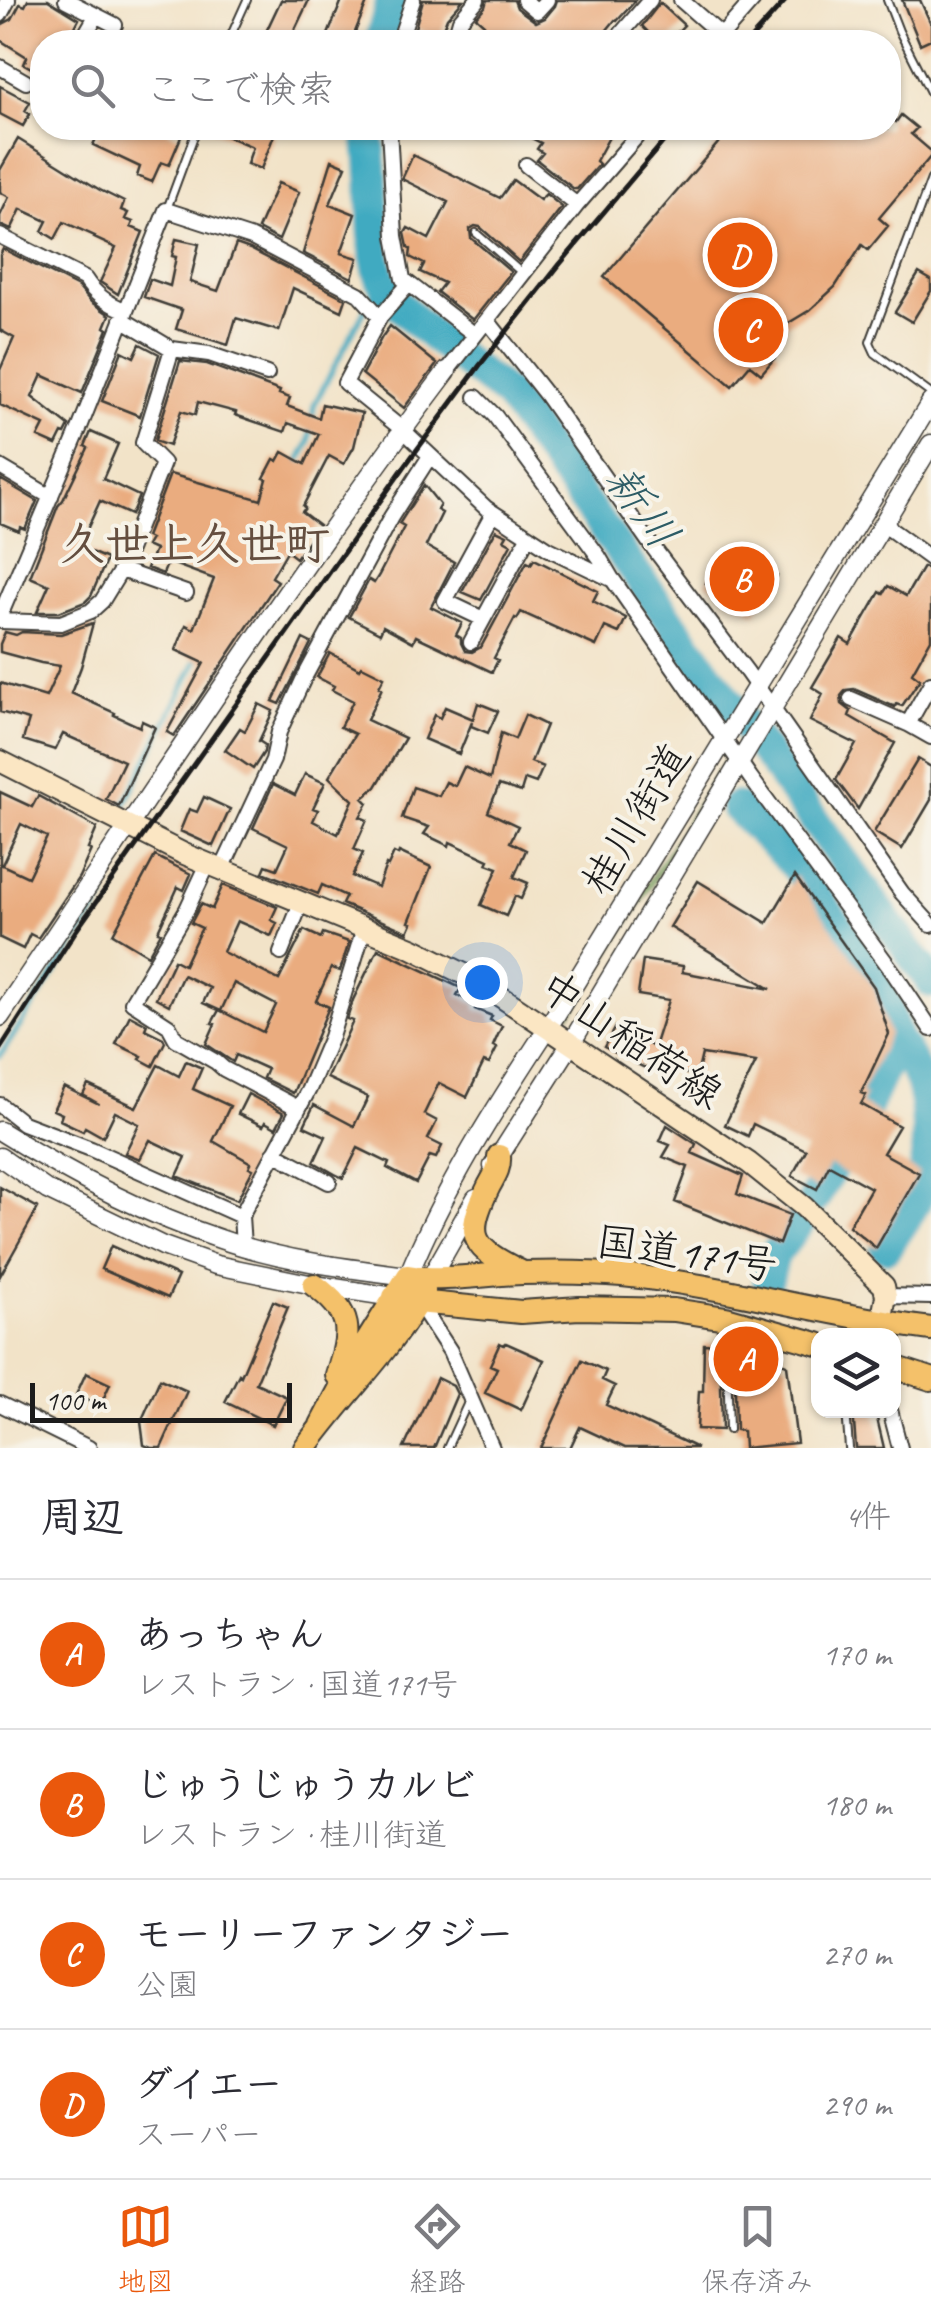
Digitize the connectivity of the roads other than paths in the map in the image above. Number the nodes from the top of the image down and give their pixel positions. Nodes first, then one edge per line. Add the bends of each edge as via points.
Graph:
1 (8, 0) edge
2 (66, 0) edge
3 (247, 0) edge
4 (412, 0) edge
5 (477, 0) edge
6 (524, 0) edge
7 (548, 0) edge
8 (650, 0) edge
9 (681, 0) edge
10 (753, 0) edge
11 (887, 0) edge
12 (0, 14) edge
13 (96, 16) junction
14 (115, 25) dead end
15 (88, 30) edge
16 (233, 30) edge
17 (403, 30) edge
18 (457, 30) edge
19 (624, 30) edge
20 (710, 30) edge
21 (727, 30) edge
22 (900, 30) edge
23 (901, 33) edge
24 (0, 67) edge
25 (26, 82) dead end
26 (931, 94) edge
27 (192, 140) edge
28 (389, 140) edge
29 (634, 140) edge
30 (526, 165) dead end
31 (931, 179) edge
32 (577, 205) junction
33 (166, 210) junction
34 (476, 233) dead end
35 (0, 236) edge
36 (523, 274) junction
37 (407, 286) junction
38 (124, 315) junction
39 (381, 316) junction
40 (487, 320) junction
41 (475, 335) junction
42 (172, 349) junction
43 (448, 371) joint
44 (266, 374) dead end
45 (476, 397) dead end
46 (931, 398) edge
47 (403, 430) junction
48 (931, 444) edge
49 (430, 456) junction
50 (0, 468) edge
51 (52, 496) junction
52 (493, 513) junction
53 (882, 524) junction
54 (528, 537) junction
55 (931, 560) edge
56 (120, 570) junction
57 (612, 580) junction
58 (186, 593) dead end
59 (2, 609) edge
60 (484, 619) junction
61 (471, 642) dead end
62 (931, 683) edge
63 (754, 690) junction
64 (852, 698) dead end
65 (769, 712) junction
66 (908, 724) junction
67 (726, 736) junction
68 (931, 736) edge
69 (743, 758) junction
70 (0, 760) edge
71 (128, 828) junction
72 (215, 866) junction
73 (301, 902) junction
74 (931, 925) edge
75 (364, 928) junction
76 (281, 953) dead end
77 (0, 1017) edge
78 (547, 1029) junction
79 (931, 1029) edge
80 (570, 1045) junction
81 (0, 1105) edge
82 (298, 1108) junction
83 (29, 1125) junction
84 (0, 1131) edge
85 (19, 1144) junction
86 (274, 1153) junction
87 (499, 1156) junction
88 (0, 1157) edge
89 (329, 1182) dead end
90 (241, 1216) junction
91 (243, 1246) junction
92 (523, 1272) junction
93 (419, 1277) junction
94 (314, 1285) junction
95 (886, 1296) junction
96 (931, 1297) edge
97 (406, 1300) junction
98 (726, 1318) junction
99 (881, 1323) junction
100 (931, 1329) edge
101 (811, 1342) edge
102 (901, 1369) edge
103 (931, 1379) edge
104 (470, 1397) junction
105 (0, 1404) edge
106 (847, 1418) edge
107 (892, 1418) edge
108 (321, 1426) junction
109 (728, 1430) dead end
110 (88, 1448) edge
111 (304, 1448) edge
112 (447, 1448) edge
113 (492, 1448) edge
114 (849, 1448) edge
115 (900, 1448) edge

1 - 12 street
2 - 13 street
3 - 16 lane
4 - 17 street
5 - 18 street
6 - 7 street via 537,11
8 - 19 street
9 - 20 street
10 - 21 street
11 - 22 lane
13 - 14 street
13 - 15 street
23 - 26 lane
24 - 25 street
27 - 33 lane
28 - 37 street via 395,236
29 - 32 street
30 - 32 street
31 - 46 lane via 870,342
32 - 36 street
33 - 38 street
33 - 39 street via 252,238 359,294
34 - 36 lane
35 - 38 street via 85,279
36 - 40 street
37 - 39 street
37 - 41 street
38 - 42 street
38 - 51 street
39 - 47 street via 345,383
40 - 41 street
40 - 63 street
41 - 43 street
42 - 44 street
42 - 56 street via 143,443 163,463
43 - 47 street
45 - 57 street
46 - 63 street, 桂川街道
47 - 49 street
47 - 71 street
48 - 53 street, 桂川街道
49 - 52 street
49 - 72 street via 302,680 273,760
50 - 51 street
51 - 59 street
52 - 54 street
52 - 60 street via 445,601
53 - 55 street
53 - 65 street, 桂川街道
54 - 57 street
54 - 60 street
56 - 58 street
56 - 59 street via 91,612 62,624
57 - 67 street
60 - 61 street
62 - 66 street
63 - 65 street
63 - 67 street, 桂川街道
64 - 66 street
65 - 69 street, 桂川街道
65 - 74 street
66 - 68 street
67 - 69 street
67 - 78 street, 桂川街道
69 - 79 street
69 - 80 street, 桂川街道
70 - 71 main road, 中山稲荷線
71 - 72 main road, 中山稲荷線
71 - 77 street
72 - 73 main road, 中山稲荷線
72 - 82 street via 132,1002 169,1026 176,1040
73 - 75 main road, 中山稲荷線
73 - 76 street
75 - 78 main road, 中山稲荷線 via 476,980
75 - 82 street via 331,1037
78 - 80 main road, 中山稲荷線
78 - 93 street, 桂川街道 via 427,1230
80 - 87 street, 桂川街道
80 - 95 main road, 中山稲荷線 via 750,1163 844,1244
81 - 83 street
82 - 86 street
83 - 85 street
83 - 90 street
84 - 85 street
85 - 91 street via 141,1209
86 - 89 street
86 - 90 street
87 - 92 highway via 474,1230 481,1248
87 - 93 street, 桂川街道
88 - 94 street via 47,1190 163,1246 216,1265
90 - 91 street
91 - 93 street
92 - 93 highway, 国道171号
92 - 99 highway, 国道171号 via 676,1280
93 - 97 highway
94 - 97 street
94 - 108 highway via 332,1298 348,1324
95 - 96 street
95 - 99 main road
97 - 98 highway, 国道171号 via 522,1312 656,1309
97 - 104 street via 450,1351
97 - 108 highway via 370,1369
98 - 101 highway, 国道171号
98 - 109 lane
99 - 100 highway, 国道171号
102 - 103 highway
104 - 112 lane
104 - 113 street
105 - 110 street
106 - 114 lane
107 - 115 street
108 - 111 highway

